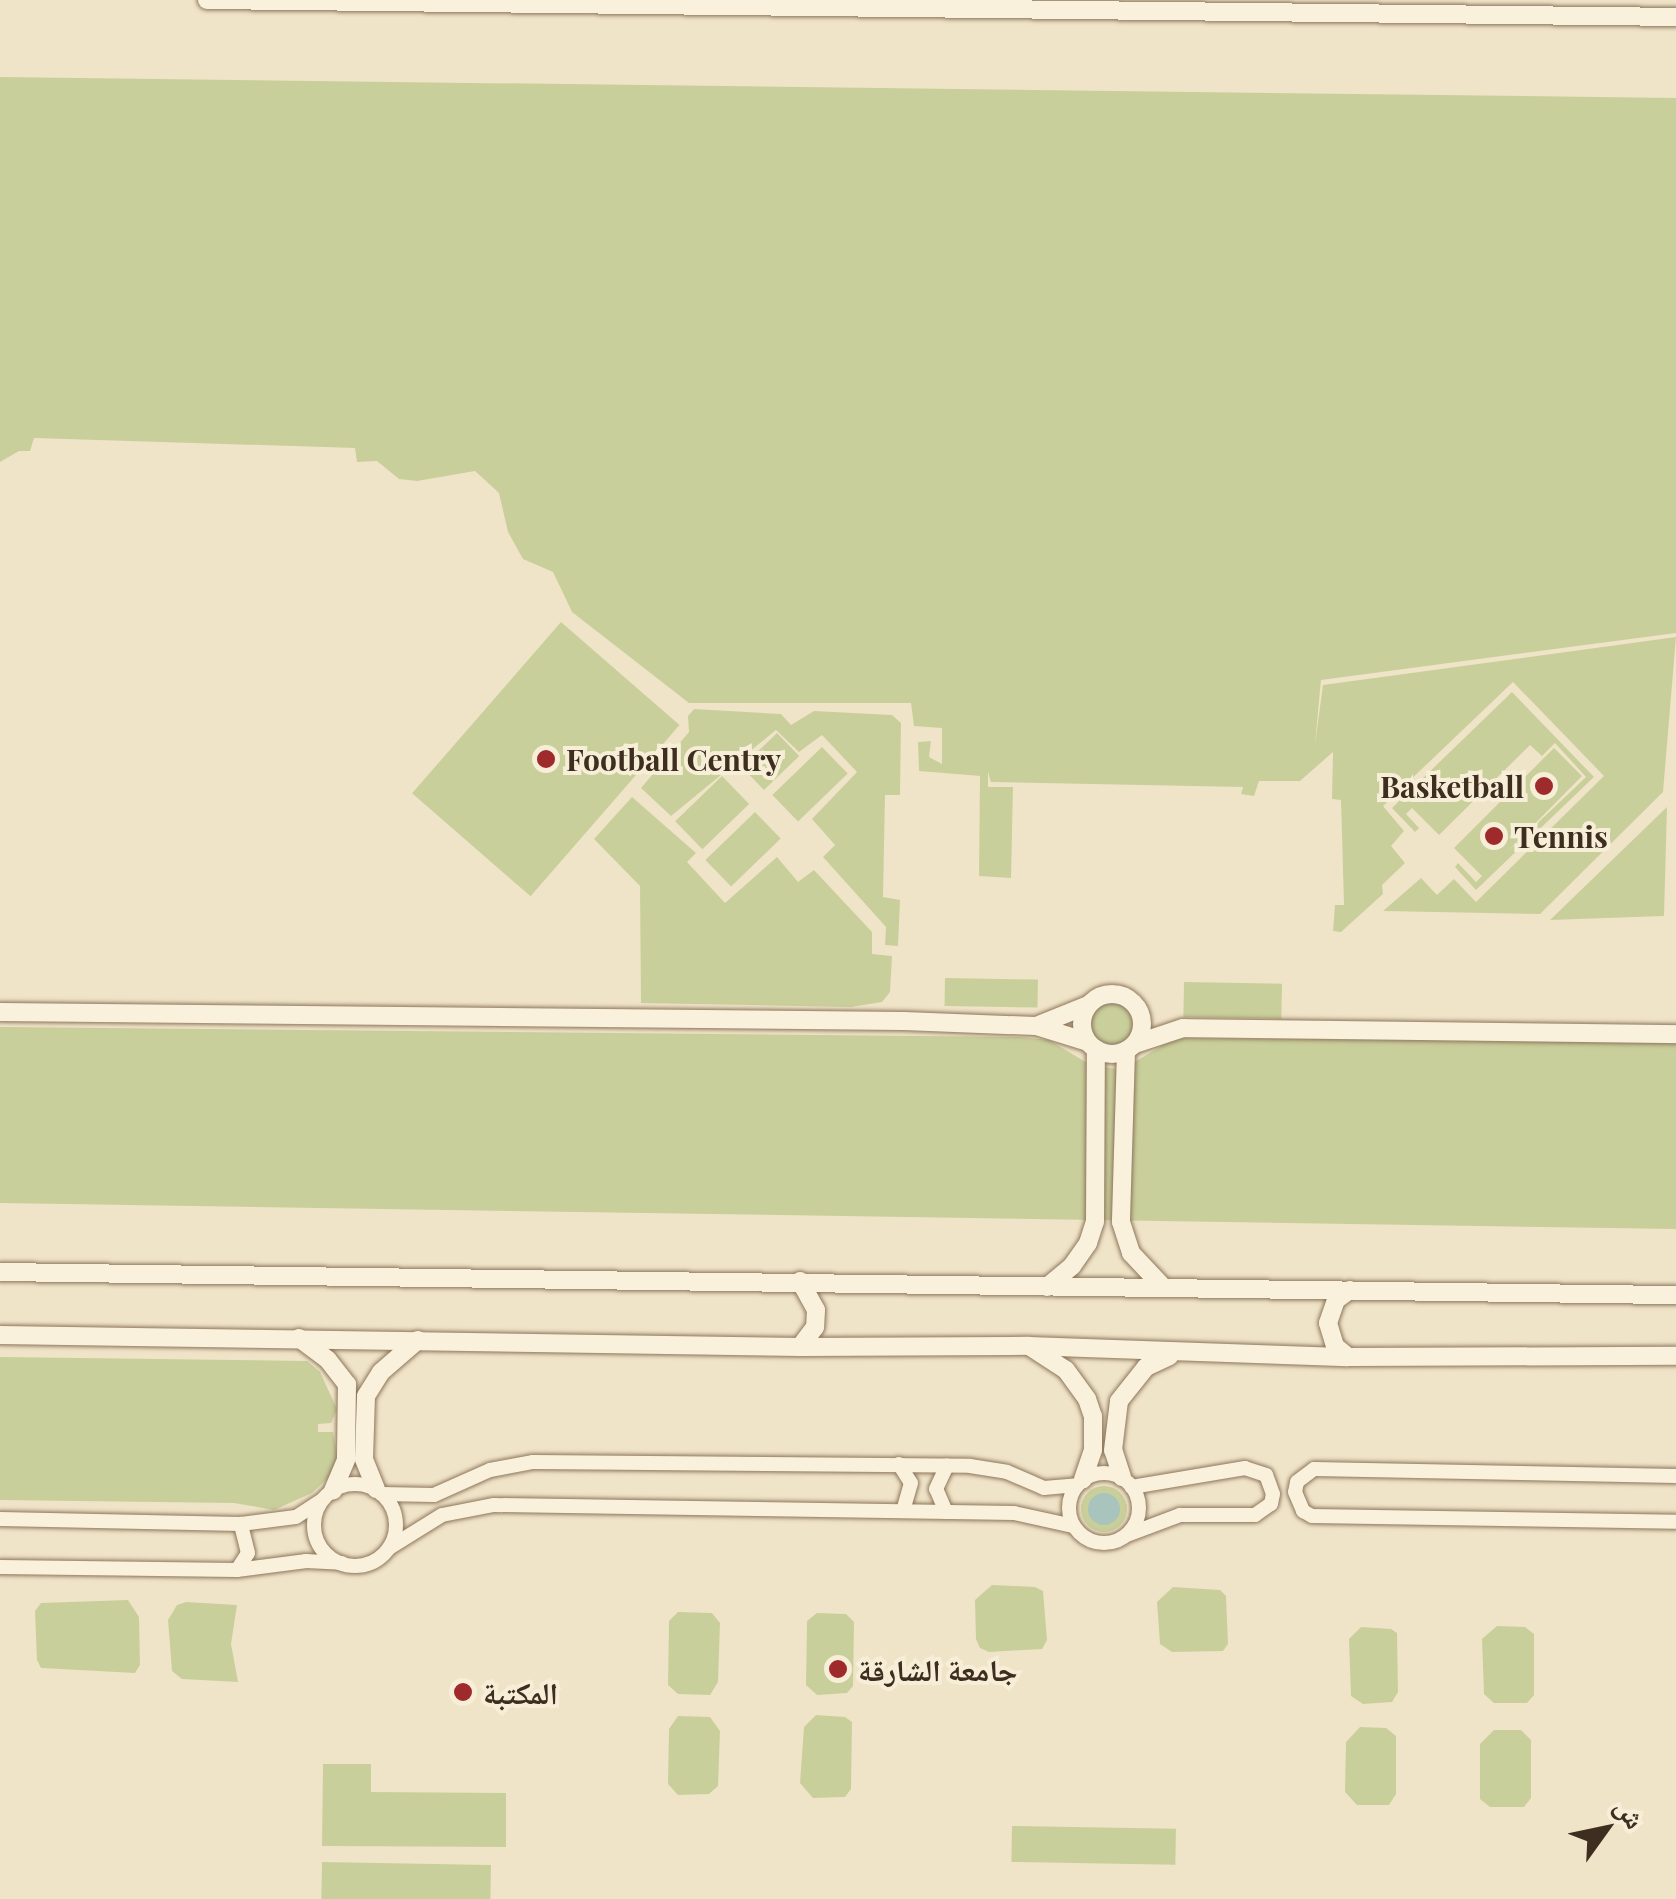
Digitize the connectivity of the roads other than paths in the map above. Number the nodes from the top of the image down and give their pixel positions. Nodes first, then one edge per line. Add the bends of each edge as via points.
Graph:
1 (206, 0) edge
2 (1676, 17) edge
3 (1088, 1005) junction
4 (1137, 1006) junction
5 (0, 1012) edge
6 (1036, 1026) junction
7 (1183, 1028) junction
8 (1676, 1034) edge
9 (1092, 1046) junction
10 (1131, 1047) junction
11 (1098, 1202) junction
12 (1120, 1203) junction
13 (0, 1272) edge
14 (800, 1282) junction
15 (1047, 1286) junction
16 (1163, 1288) junction
17 (1350, 1290) junction
18 (1676, 1295) edge
19 (0, 1336) edge
20 (298, 1338) junction
21 (418, 1340) junction
22 (1029, 1346) junction
23 (800, 1348) junction
24 (1183, 1352) junction
25 (1676, 1356) edge
26 (1348, 1357) junction
27 (347, 1384) junction
28 (371, 1384) junction
29 (1114, 1414) junction
30 (1093, 1416) junction
31 (356, 1444) junction
32 (899, 1464) junction
33 (947, 1465) junction
34 (1676, 1476) edge
35 (1080, 1482) junction
36 (1127, 1482) junction
37 (379, 1491) junction
38 (328, 1495) junction
39 (903, 1511) junction
40 (946, 1512) junction
41 (0, 1519) edge
42 (1676, 1522) edge
43 (241, 1524) junction
44 (1073, 1526) junction
45 (1127, 1535) junction
46 (389, 1548) junction
47 (342, 1563) junction
48 (0, 1567) edge
49 (237, 1570) junction

1 - 2 street
3 - 4 street via 1119,994
3 - 6 street
3 - 9 street via 1082,1024
4 - 7 street
4 - 10 street via 1143,1025
5 - 6 street
6 - 9 street
7 - 8 street
7 - 10 street
9 - 10 street via 1111,1054
9 - 11 street
10 - 12 street
11 - 12 street
11 - 15 street via 1088,1243
12 - 16 street via 1132,1252
13 - 14 street
14 - 15 street
14 - 23 street via 816,1310
15 - 16 street
16 - 17 street
17 - 18 street
17 - 26 street via 1332,1307 1328,1323 1331,1339
19 - 20 street
20 - 21 street
20 - 27 street
21 - 23 street
21 - 28 street
22 - 23 street
22 - 24 street
22 - 30 street via 1066,1370
24 - 26 street
24 - 29 street via 1158,1359 1135,1377
25 - 26 street
27 - 28 street
27 - 31 street
28 - 31 street
29 - 30 street
29 - 36 street via 1113,1450
30 - 35 street via 1093,1450
31 - 37 street
31 - 38 street
32 - 33 street
32 - 37 street via 533,1462 490,1470 434,1495
32 - 39 street via 910,1483
33 - 35 street via 994,1469 1044,1488
33 - 40 street via 936,1488
34 - 42 street via 1314,1470 1295,1492 1312,1516
35 - 36 street via 1102,1472
35 - 44 street via 1069,1500
36 - 45 street via 1139,1512
36 - 45 street via 1170,1484 1245,1468 1266,1475 1273,1494 1271,1504 1254,1515 1180,1515
37 - 38 street via 358,1484
37 - 46 street via 396,1524
38 - 43 street via 280,1521
38 - 47 street via 315,1518 316,1537
39 - 40 street
39 - 46 street via 494,1505 442,1515
40 - 44 street via 1024,1514
41 - 43 street
43 - 49 street via 248,1543
44 - 45 street via 1098,1543
46 - 47 street via 363,1565
47 - 49 street
48 - 49 street

